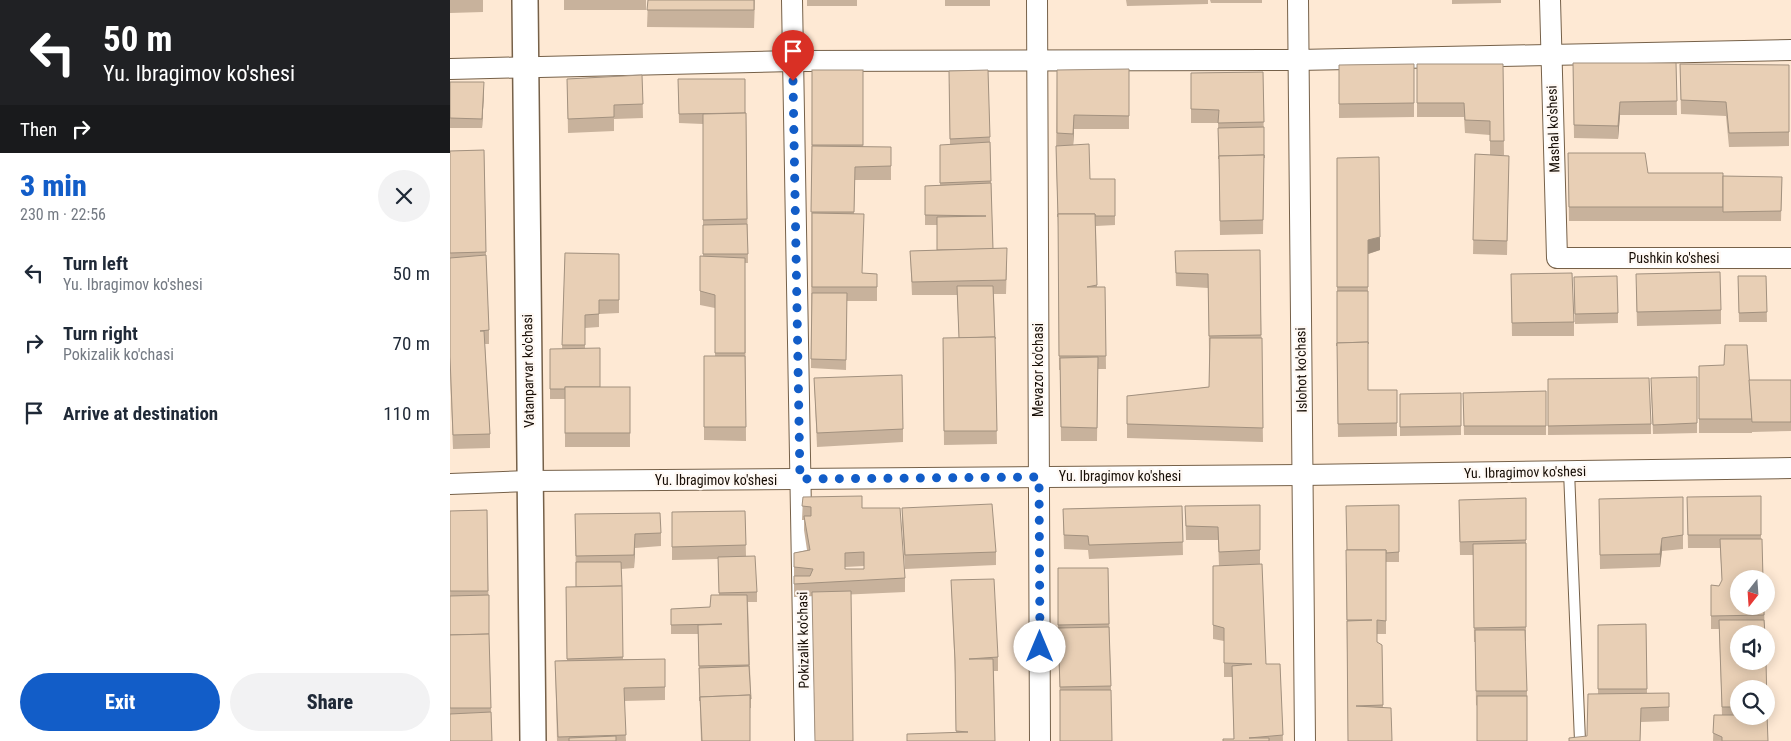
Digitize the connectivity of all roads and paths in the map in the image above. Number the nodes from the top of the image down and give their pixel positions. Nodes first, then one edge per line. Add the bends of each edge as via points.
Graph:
1 (525, 0) edge
2 (792, 0) edge
3 (1036, 0) edge
4 (1298, 0) edge
5 (1550, 0) edge
6 (1791, 50) edge
7 (1551, 55) junction
8 (1037, 60) junction
9 (1298, 60) junction
10 (793, 61) junction
11 (526, 68) junction
12 (450, 69) edge
13 (1557, 258) joint
14 (1791, 258) edge
15 (1791, 468) edge
16 (1569, 471) junction
17 (1302, 475) junction
18 (1039, 477) junction
19 (800, 479) junction
20 (529, 481) junction
21 (450, 484) edge
22 (533, 741) edge
23 (805, 741) edge
24 (1040, 741) edge
25 (1305, 741) edge
26 (1580, 741) edge

1 - 11 street, Vatanparvar ko'chasi
2 - 10 street, Pokizalik ko'chasi
3 - 8 street, Mevazor ko'chasi
4 - 9 street, Islohot ko'chasi
5 - 7 street, Mashal ko'shesi
6 - 7 street
7 - 9 street
7 - 13 street, Mashal ko'shesi
8 - 9 street
8 - 10 street
8 - 18 street, Mevazor ko'chasi
9 - 17 street, Islohot ko'chasi
10 - 11 street
10 - 19 street, Pokizalik ko'chasi
11 - 12 street
11 - 20 street, Vatanparvar ko'chasi
13 - 14 street, Pushkin ko'shesi
15 - 16 street, Yu. Ibragimov ko'shesi
16 - 17 street, Yu. Ibragimov ko'shesi
16 - 26 lane
17 - 18 street, Yu. Ibragimov ko'shesi
17 - 25 street, Islohot ko'chasi
18 - 19 street, Yu. Ibragimov ko'shesi
18 - 24 street, Mevazor ko'chasi
19 - 20 street, Yu. Ibragimov ko'shesi
19 - 23 street, Pokizalik ko'chasi
20 - 21 street, Yu. Ibragimov ko'shesi
20 - 22 street, Vatanparvar ko'chasi

